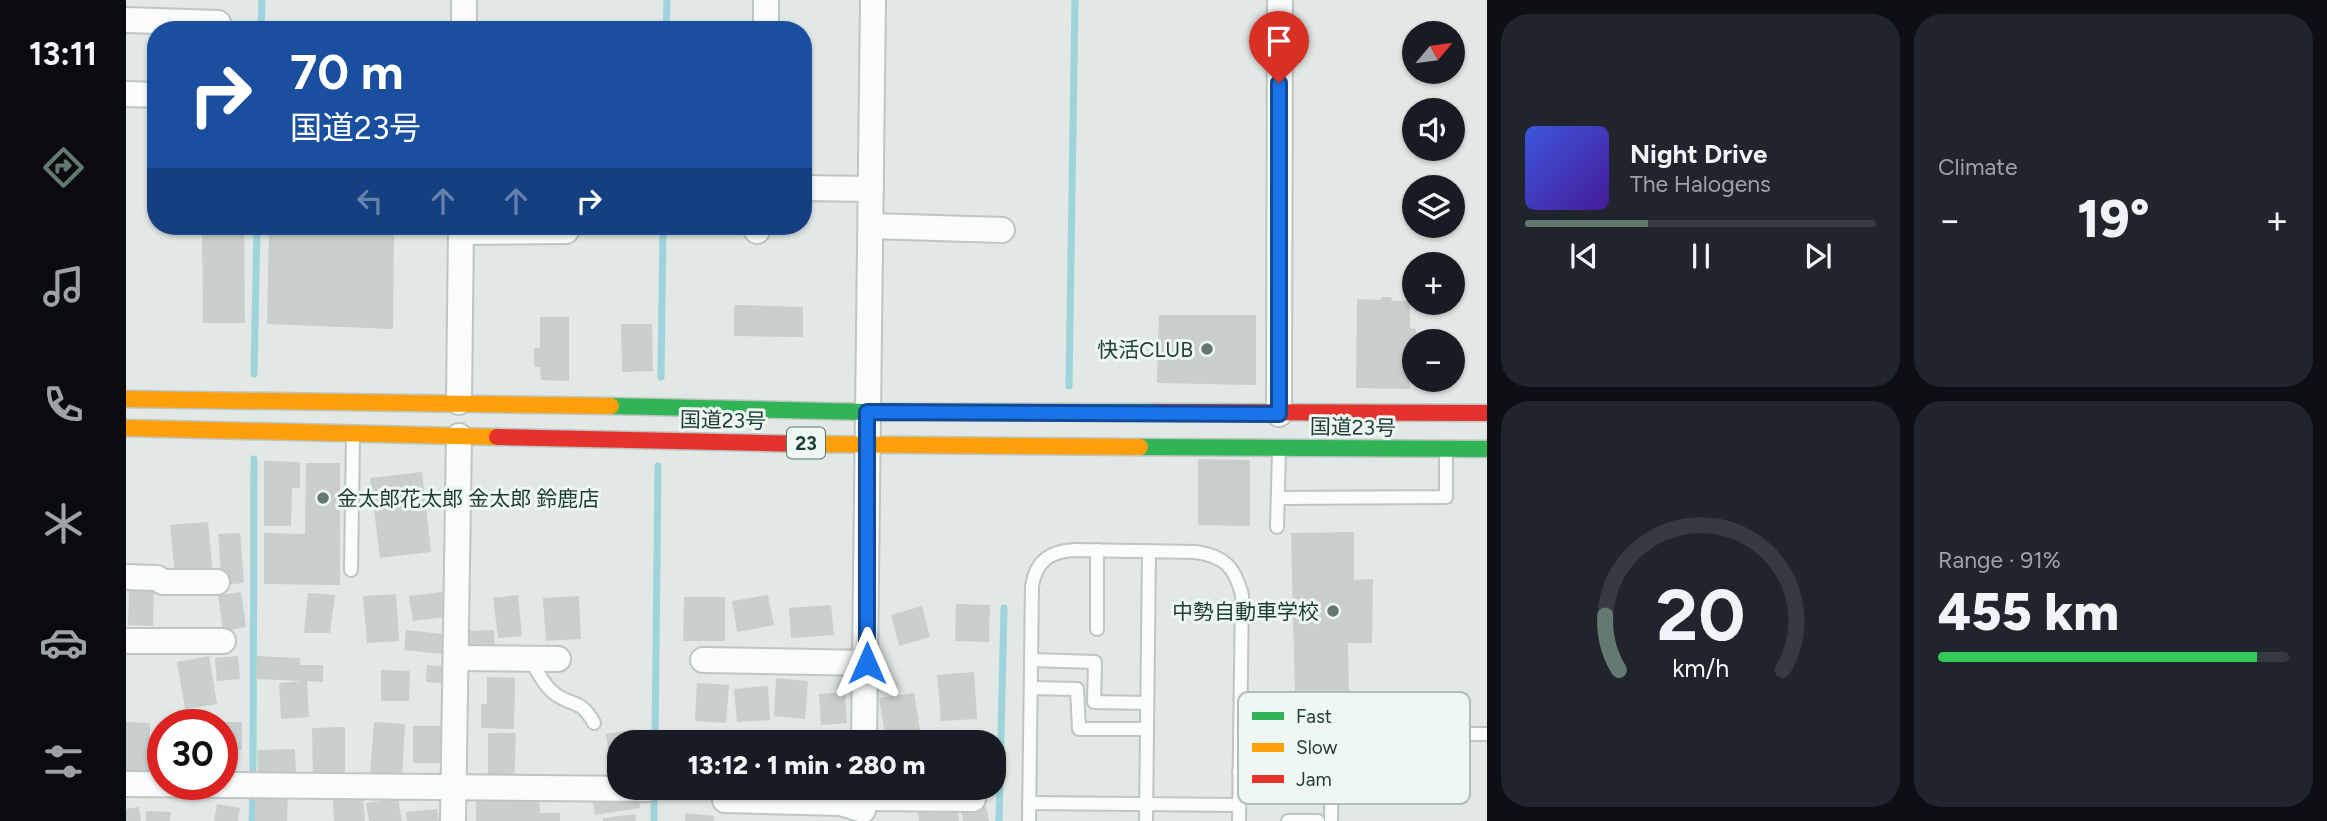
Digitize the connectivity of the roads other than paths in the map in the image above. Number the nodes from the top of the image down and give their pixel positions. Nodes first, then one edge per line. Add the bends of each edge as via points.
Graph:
1 (464, 0) edge
2 (766, 0) edge
3 (873, 0) edge
4 (1280, 0) edge
5 (126, 20) edge
6 (157, 21) edge
7 (464, 21) edge
8 (766, 21) edge
9 (126, 94) edge
10 (147, 95) edge
11 (812, 188) edge
12 (871, 189) junction
13 (871, 226) junction
14 (1002, 230) dead end
15 (461, 235) edge
16 (126, 399) edge
17 (459, 402) junction
18 (867, 412) junction
19 (1487, 413) edge
20 (1279, 414) junction
21 (126, 428) edge
22 (354, 433) junction
23 (459, 436) junction
24 (867, 445) junction
25 (1279, 447) junction
26 (1446, 449) junction
27 (1487, 449) edge
28 (1278, 498) junction
29 (1277, 527) dead end
30 (1097, 550) junction
31 (1149, 551) junction
32 (351, 570) dead end
33 (126, 577) edge
34 (217, 582) dead end
35 (1097, 629) dead end
36 (223, 640) dead end
37 (126, 641) edge
38 (457, 658) junction
39 (530, 659) junction
40 (558, 659) dead end
41 (703, 660) dead end
42 (1031, 660) junction
43 (867, 663) junction
44 (1031, 688) junction
45 (1240, 692) edge
46 (1147, 703) junction
47 (594, 723) dead end
48 (1147, 729) junction
49 (864, 730) edge
50 (126, 784) edge
51 (453, 788) junction
52 (607, 789) edge
53 (725, 800) dead end
54 (951, 800) edge
55 (1029, 803) junction
56 (863, 804) edge
57 (1146, 805) junction
58 (1239, 805) joint
59 (453, 821) edge
60 (1029, 821) edge
61 (1146, 821) edge
62 (1239, 821) edge
63 (1288, 821) edge
64 (1318, 821) edge

1 - 7 street
2 - 8 street
3 - 12 street
4 - 20 street
5 - 6 street
9 - 10 street
11 - 12 street
12 - 13 street
13 - 14 street
13 - 18 street
15 - 17 street
16 - 17 highway, 国道23号 / 23
17 - 18 highway, 国道23号 / 23
18 - 20 highway, 国道23号 / 23
18 - 24 street
19 - 20 highway, 国道23号 / 23
21 - 22 highway, 国道23号 / 23
22 - 23 highway, 国道23号 / 23
22 - 32 lane
23 - 24 highway, 国道23号 / 23
23 - 38 street
24 - 25 highway, 国道23号 / 23
24 - 43 street
25 - 26 highway, 国道23号 / 23
25 - 28 lane
26 - 27 highway, 国道23号 / 23
26 - 28 lane via 1446,497
28 - 29 lane
30 - 31 lane
30 - 35 lane
30 - 42 lane via 1059,551 1035,570
31 - 45 lane via 1214,554 1238,577 1242,595
31 - 46 lane
33 - 34 street
36 - 37 street
38 - 39 street
38 - 51 street
39 - 40 street
39 - 47 lane via 548,687 581,705
41 - 43 street
42 - 44 lane
42 - 46 lane via 1094,662 1094,702
43 - 49 street
44 - 48 lane via 1077,689 1079,729
44 - 55 lane
46 - 48 lane
48 - 57 lane
50 - 51 street
51 - 52 street
51 - 59 street
53 - 56 street
54 - 56 street
55 - 57 lane
55 - 60 lane
57 - 58 lane
57 - 61 lane
58 - 62 lane
63 - 64 lane

